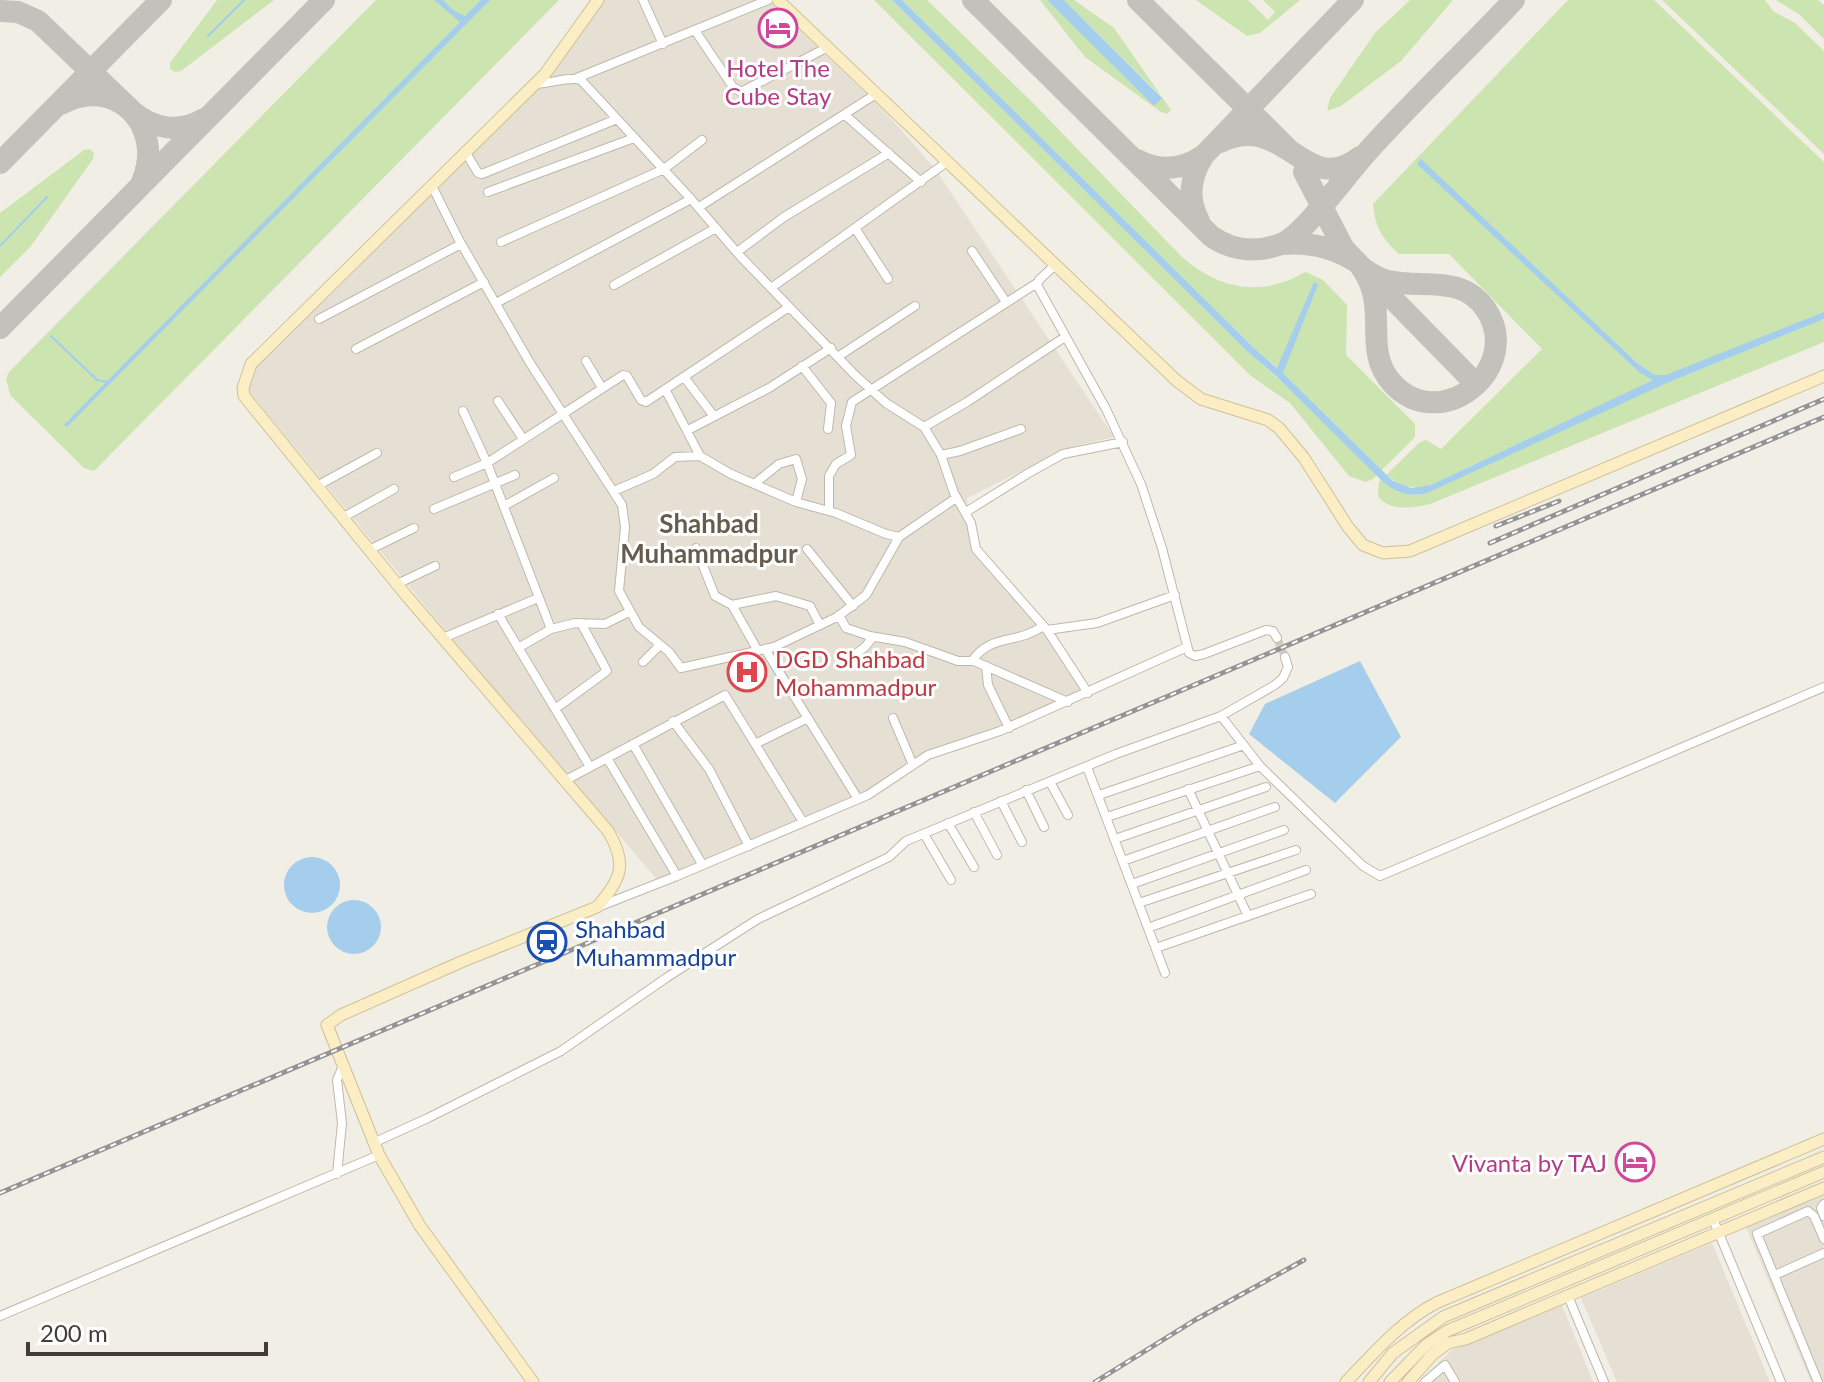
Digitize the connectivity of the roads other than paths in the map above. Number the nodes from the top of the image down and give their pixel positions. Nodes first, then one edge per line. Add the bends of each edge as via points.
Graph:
1 (598, 0) edge
2 (643, 0) edge
3 (768, 0) edge
4 (778, 0) edge
5 (696, 32) junction
6 (663, 44) junction
7 (828, 47) junction
8 (577, 78) junction
9 (534, 84) junction
10 (876, 94) junction
11 (845, 115) junction
12 (617, 119) junction
13 (634, 138) junction
14 (702, 140) dead end
15 (466, 153) junction
16 (889, 153) junction
17 (947, 162) junction
18 (664, 169) junction
19 (921, 182) junction
20 (432, 186) junction
21 (488, 192) dead end
22 (691, 199) junction
23 (699, 207) junction
24 (716, 228) junction
25 (855, 228) junction
26 (501, 242) dead end
27 (461, 244) junction
28 (972, 251) dead end
29 (737, 252) junction
30 (1055, 265) junction
31 (888, 279) dead end
32 (484, 282) junction
33 (1037, 283) junction
34 (614, 285) dead end
35 (771, 288) junction
36 (1006, 302) junction
37 (496, 303) junction
38 (915, 306) dead end
39 (789, 307) junction
40 (319, 319) dead end
41 (1065, 337) junction
42 (831, 348) junction
43 (356, 349) dead end
44 (839, 356) junction
45 (586, 361) dead end
46 (802, 366) junction
47 (1824, 376) edge
48 (684, 377) junction
49 (602, 388) junction
50 (665, 389) junction
51 (871, 391) junction
52 (498, 401) dead end
53 (463, 411) dead end
54 (561, 414) junction
55 (713, 415) junction
56 (924, 427) junction
57 (828, 429) dead end
58 (1021, 429) dead end
59 (688, 430) junction
60 (523, 439) junction
61 (1123, 442) junction
62 (377, 453) dead end
63 (941, 455) junction
64 (700, 456) junction
65 (487, 463) junction
66 (515, 475) dead end
67 (454, 477) dead end
68 (554, 478) dead end
69 (495, 483) junction
70 (754, 484) junction
71 (317, 486) junction
72 (394, 489) dead end
73 (614, 491) junction
74 (956, 498) junction
75 (796, 502) junction
76 (504, 506) junction
77 (434, 509) dead end
78 (829, 511) junction
79 (966, 512) junction
80 (342, 518) junction
81 (414, 528) dead end
82 (899, 537) junction
83 (696, 548) dead end
84 (807, 549) dead end
85 (369, 550) junction
86 (435, 566) dead end
87 (397, 584) junction
88 (1175, 595) junction
89 (538, 598) junction
90 (732, 605) junction
91 (853, 606) junction
92 (629, 612) junction
93 (498, 614) junction
94 (839, 615) junction
95 (581, 623) junction
96 (820, 625) junction
97 (1045, 628) junction
98 (551, 629) junction
99 (873, 637) junction
100 (443, 638) junction
101 (1277, 638) dead end
102 (659, 646) junction
103 (1187, 647) junction
104 (518, 648) junction
105 (761, 650) junction
106 (1285, 657) dead end
107 (972, 661) junction
108 (643, 662) dead end
109 (840, 666) dead end
110 (986, 666) junction
111 (1824, 687) edge
112 (1088, 693) junction
113 (1068, 702) junction
114 (555, 709) junction
115 (1221, 716) junction
116 (808, 718) junction
117 (893, 718) dead end
118 (673, 721) junction
119 (1009, 728) junction
120 (633, 744) junction
121 (755, 744) junction
122 (1244, 745) junction
123 (607, 758) junction
124 (913, 765) junction
125 (1260, 766) junction
126 (590, 767) junction
127 (1081, 769) junction
128 (566, 780) junction
129 (1050, 782) junction
130 (1266, 787) dead end
131 (1188, 789) junction
132 (1026, 790) junction
133 (1099, 795) junction
134 (858, 799) junction
135 (1001, 801) junction
136 (1275, 807) dead end
137 (1198, 810) junction
138 (974, 812) junction
139 (1068, 815) dead end
140 (1107, 817) junction
141 (803, 822) junction
142 (948, 823) junction
143 (1044, 827) dead end
144 (1284, 830) dead end
145 (1207, 831) junction
146 (924, 834) junction
147 (1115, 839) junction
148 (1022, 842) dead end
149 (749, 846) junction
150 (1296, 850) dead end
151 (1217, 854) junction
152 (997, 855) dead end
153 (1123, 861) junction
154 (702, 864) junction
155 (974, 867) dead end
156 (1306, 870) dead end
157 (1228, 874) junction
158 (677, 876) junction
159 (951, 880) dead end
160 (1132, 884) junction
161 (1311, 894) dead end
162 (1238, 896) junction
163 (1139, 903) junction
164 (597, 907) junction
165 (1248, 916) junction
166 (1148, 928) junction
167 (1156, 948) junction
168 (1165, 973) dead end
169 (343, 1066) junction
170 (1824, 1139) edge
171 (373, 1143) junction
172 (379, 1155) junction
173 (1824, 1157) edge
174 (1824, 1172) edge
175 (337, 1174) junction
176 (1824, 1188) edge
177 (1824, 1204) edge
178 (1775, 1209) junction
179 (1824, 1216) edge
180 (1713, 1219) junction
181 (1781, 1222) junction
182 (1719, 1233) junction
183 (1824, 1239) edge
184 (1824, 1253) edge
185 (1775, 1275) junction
186 (1568, 1296) junction
187 (0, 1316) edge
188 (1387, 1340) junction
189 (1430, 1349) junction
190 (1397, 1350) junction
191 (1443, 1365) junction
192 (1824, 1368) edge
193 (1814, 1372) junction
194 (533, 1382) edge
195 (1346, 1382) edge
196 (1369, 1382) edge
197 (1390, 1382) edge
198 (1408, 1382) edge
199 (1425, 1382) edge
200 (1455, 1382) edge
201 (1604, 1382) edge
202 (1781, 1382) edge
203 (1818, 1382) edge

1 - 9 street
2 - 6 street
3 - 5 street
4 - 7 street
5 - 6 street
5 - 7 street via 741,92
6 - 8 street
7 - 10 street
8 - 9 street
8 - 12 street
9 - 15 street
10 - 11 street
10 - 17 street
11 - 16 street
11 - 23 street
12 - 13 street
12 - 15 street via 482,174
13 - 18 street
13 - 21 street
14 - 18 street
15 - 20 street
16 - 19 street
16 - 29 street
17 - 19 street
17 - 30 street
18 - 22 street
18 - 26 street
19 - 25 street
20 - 27 street
20 - 71 street via 246,372 244,396
22 - 23 street
22 - 37 street
23 - 24 street
24 - 29 street
24 - 34 street
25 - 31 street
25 - 35 street
27 - 32 street
27 - 40 street
28 - 36 street
29 - 35 street
30 - 33 street
30 - 47 street via 1201,399 1279,428 1348,527 1363,545 1383,553 1410,551
32 - 37 street
32 - 43 street
33 - 36 street
33 - 41 street
35 - 39 street
36 - 51 street
37 - 54 street
38 - 44 street
39 - 42 street
39 - 48 street
41 - 56 street
41 - 61 street
42 - 44 street
42 - 46 street
44 - 51 street
45 - 49 street
46 - 55 street
46 - 57 street via 831,403
48 - 50 street
48 - 55 street
49 - 50 street via 625,375 645,402
49 - 54 street
50 - 59 street
51 - 56 street
51 - 78 street via 850,405 846,426 851,455 829,476
52 - 60 street
53 - 65 street
54 - 60 street
54 - 73 street
55 - 59 street
56 - 63 street
58 - 63 street
59 - 64 street
60 - 65 street
61 - 79 street via 1063,454
61 - 88 street
62 - 71 street
63 - 74 street
64 - 70 street
64 - 73 street via 675,457 653,474
65 - 67 street
65 - 69 street
66 - 69 street
68 - 76 street
69 - 76 street
69 - 77 street
70 - 75 street
70 - 75 street via 779,464 796,459 802,479
71 - 80 street
72 - 80 street
73 - 92 street via 625,527 619,591
74 - 79 street
74 - 82 street
75 - 78 street
76 - 89 street
78 - 82 street
79 - 97 street via 976,549
80 - 85 street
81 - 85 street
82 - 91 street via 866,595
83 - 90 street via 715,596
84 - 91 street
85 - 87 street
86 - 87 street
87 - 100 street
88 - 97 street via 1097,623
88 - 103 street
89 - 93 street
89 - 98 street
90 - 96 street via 779,596 810,606
90 - 105 street
91 - 94 street
92 - 95 street via 605,624
92 - 102 street
93 - 100 street
93 - 104 street
94 - 96 street
94 - 99 street via 846,628
95 - 98 street
95 - 114 street via 607,671
96 - 105 street
97 - 107 street via 983,647
97 - 112 street
98 - 104 street
99 - 107 street
99 - 109 street
100 - 128 street
101 - 103 street via 1266,630 1195,656
102 - 105 street via 676,665 687,668
102 - 108 street
103 - 112 street
104 - 114 street
105 - 116 street
106 - 115 street via 1283,678
107 - 110 street
110 - 113 street
110 - 119 street via 988,685
111 - 125 street via 1380,876 1363,866
112 - 113 street
113 - 119 street
114 - 126 street
115 - 122 street
115 - 127 street
116 - 121 street
116 - 134 street
117 - 124 street
118 - 120 street
118 - 121 street via 725,695
118 - 149 street via 709,769
119 - 124 street via 934,752
120 - 123 street
120 - 154 street
121 - 141 street
122 - 125 street
122 - 133 street
123 - 126 street
123 - 158 street
124 - 134 street
125 - 131 street
126 - 128 street
127 - 129 street
127 - 133 street
128 - 164 street via 608,831 618,853 619,878
129 - 132 street
129 - 139 street
130 - 137 street
131 - 137 street
131 - 140 street
132 - 135 street
132 - 143 street
133 - 140 street
134 - 141 street
135 - 138 street
135 - 148 street
136 - 145 street
137 - 145 street
137 - 147 street
138 - 142 street
138 - 152 street
140 - 147 street
141 - 149 street
142 - 146 street
142 - 155 street
144 - 151 street
145 - 151 street
145 - 153 street
146 - 159 street
146 - 171 street via 906,841 889,857 764,915 561,1051
147 - 153 street
149 - 154 street
150 - 157 street
151 - 157 street
151 - 160 street
153 - 160 street
154 - 158 street
156 - 162 street
157 - 162 street
157 - 163 street
158 - 164 street
160 - 163 street
161 - 165 street
162 - 165 street
162 - 166 street
163 - 166 street
164 - 169 street via 329,1022
165 - 167 street
166 - 167 street
167 - 168 street
169 - 171 street
169 - 175 street via 337,1080 342,1123
170 - 188 street via 1436,1303
171 - 172 street
172 - 175 street
172 - 194 street via 420,1226
173 - 190 street via 1443,1317
174 - 180 street
175 - 187 street
176 - 178 street
177 - 179 street
178 - 181 street
178 - 182 street
180 - 182 street
180 - 189 street via 1447,1331
181 - 183 street via 1808,1211
181 - 185 street via 1757,1234
182 - 186 street
182 - 202 street
184 - 185 street
185 - 193 street
186 - 189 street
186 - 201 street
188 - 190 street
188 - 195 street
189 - 191 street
189 - 197 street
189 - 198 street
190 - 196 street
191 - 199 street
191 - 200 street
192 - 193 street
193 - 203 street

